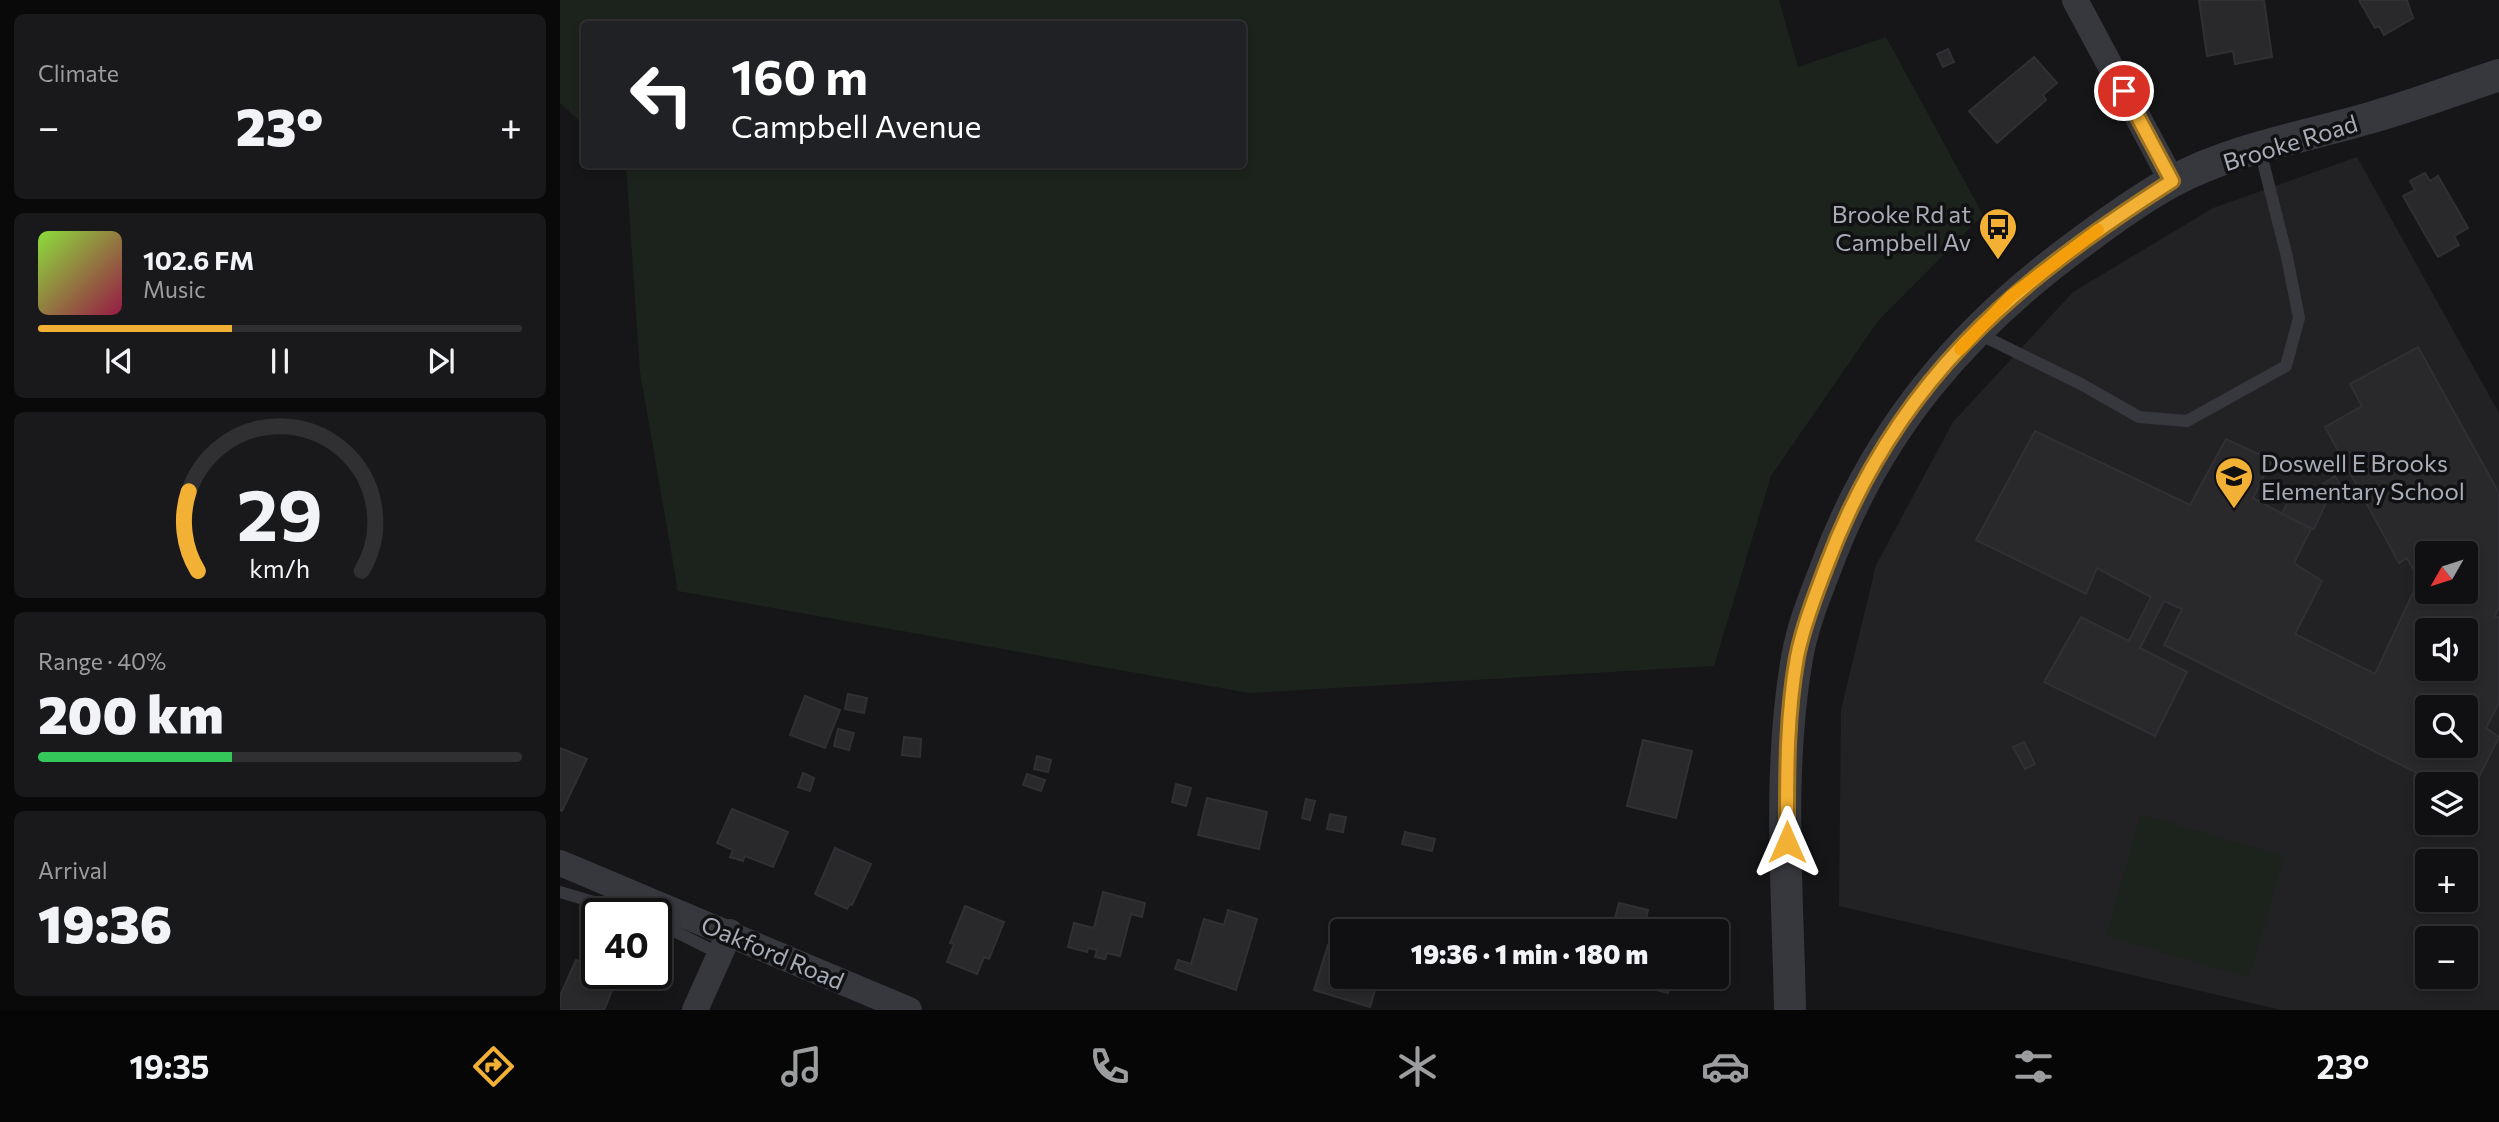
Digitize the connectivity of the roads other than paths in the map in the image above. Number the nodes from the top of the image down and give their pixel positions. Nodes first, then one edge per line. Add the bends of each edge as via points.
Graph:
1 (2075, 0) edge
2 (2499, 75) edge
3 (2259, 146) junction
4 (2172, 181) junction
5 (1975, 332) junction
6 (560, 863) edge
7 (560, 892) edge
8 (581, 898) edge
9 (672, 927) edge
10 (725, 943) junction
11 (695, 1010) edge
12 (909, 1010) edge
13 (1790, 1010) edge

1 - 4 street
2 - 3 street, Brooke Road via 2373,117
3 - 4 street, Brooke Road
3 - 5 lane via 2298,318 2286,366 2187,421 2139,417
4 - 5 street, Brooke Road via 2043,270
5 - 13 street, Brooke Road via 1917,396 1882,447 1842,522 1797,656 1787,794
6 - 10 street, Oakford Road
7 - 8 lane
9 - 10 lane
10 - 11 street
10 - 12 street, Oakford Road

